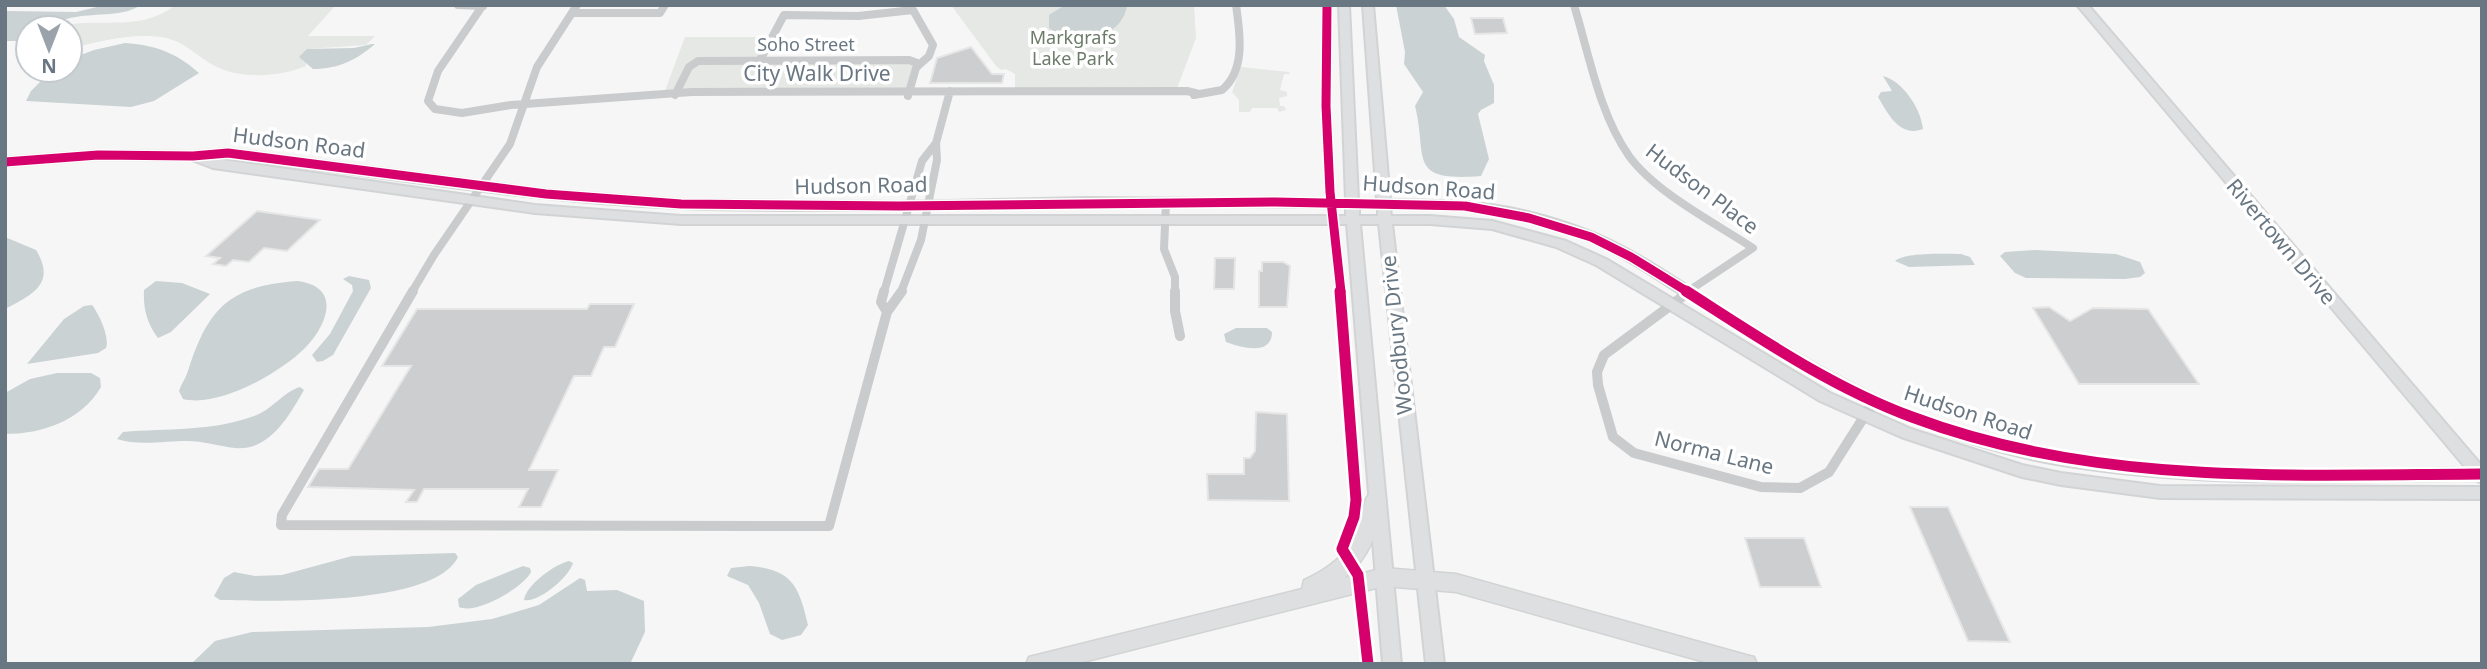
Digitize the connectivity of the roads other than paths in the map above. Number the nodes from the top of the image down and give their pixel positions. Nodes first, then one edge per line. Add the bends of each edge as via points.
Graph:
1 (458, 5) edge
2 (665, 5) edge
3 (1236, 5) edge
4 (1344, 5) edge
5 (1368, 5) edge
6 (1574, 5) edge
7 (2082, 5) edge
8 (483, 6) edge
9 (574, 9) edge
10 (760, 60) junction
11 (920, 64) junction
12 (909, 94) junction
13 (950, 94) junction
14 (679, 95) junction
15 (525, 104) junction
16 (936, 142) junction
17 (193, 156) junction
18 (5, 162) edge
19 (481, 186) junction
20 (472, 201) junction
21 (1166, 202) junction
22 (1352, 203) junction
23 (908, 205) junction
24 (926, 205) junction
25 (1384, 212) junction
26 (1165, 220) junction
27 (1353, 220) junction
28 (903, 221) junction
29 (924, 221) junction
30 (1688, 292) junction
31 (1670, 304) junction
32 (887, 312) junction
33 (1180, 335) dead end
34 (1874, 401) junction
35 (1865, 416) junction
36 (2481, 475) edge
37 (2482, 493) edge
38 (1376, 499) junction
39 (1384, 577) junction
40 (1424, 580) junction
41 (1216, 619) junction
42 (1037, 664) edge
43 (1392, 664) edge
44 (1434, 664) edge
45 (1746, 664) edge

1 - 8 street
2 - 9 street via 660,13
3 - 13 street, City Walk Drive via 1241,49 1229,84 1217,92 1187,97
4 - 22 street, Woodbury Drive
5 - 25 street, Woodbury Drive
6 - 30 street, Hudson Place via 1613,123 1630,157 1753,248
7 - 36 street, Rivertown Drive
8 - 15 street, City Walk Drive via 438,71 428,101 435,109 452,113
9 - 15 street via 538,64
10 - 11 street, Soho Street via 909,60
10 - 11 street via 784,15 858,16 913,10 933,43 931,54
10 - 14 street, Soho Street via 694,62
11 - 12 street
12 - 13 street, City Walk Drive
12 - 14 street, City Walk Drive
13 - 16 street
14 - 15 street, City Walk Drive
15 - 19 street via 512,140
16 - 23 street via 922,159
16 - 24 street via 937,160
17 - 18 street, Hudson Road via 98,155
17 - 19 street, Hudson Road via 239,154
17 - 20 street, Hudson Road via 214,164
19 - 20 street
19 - 23 street, Hudson Road via 681,204
20 - 28 street, Hudson Road via 681,220
20 - 32 street via 371,361 282,515 281,525 829,526
21 - 22 street, Hudson Road
21 - 24 street, Hudson Road
21 - 26 street
22 - 25 street, Hudson Road
22 - 27 street, Woodbury Drive
23 - 24 street, Hudson Road
23 - 28 street
24 - 29 street
25 - 27 street, Hudson Road
25 - 30 street, Hudson Road via 1465,206 1558,226 1620,251
25 - 31 street, Hudson Road via 1519,231 1561,244 1601,262
25 - 40 street, Woodbury Drive
26 - 27 street, Hudson Road
26 - 29 street, Hudson Road
26 - 33 street via 1164,249 1175,275
27 - 38 street, Woodbury Drive
28 - 29 street, Hudson Road
28 - 32 street via 881,302
29 - 32 street via 905,285
30 - 31 street, Norma Lane
30 - 34 street, Hudson Road via 1804,365
31 - 35 street, Hudson Road
31 - 35 street, Norma Lane via 1612,346 1597,372 1609,429 1634,453 1761,486 1800,488 1829,472
34 - 35 street, Norma Lane
34 - 36 street, Hudson Road via 1987,443 2095,466 2171,473
35 - 37 street, Hudson Road via 2022,471 2135,489
38 - 39 street, Woodbury Drive
38 - 41 highway via 1362,547 1339,572
39 - 40 highway
39 - 41 highway
39 - 43 street, Woodbury Drive
40 - 44 street, Woodbury Drive
40 - 45 highway via 1456,583
41 - 42 highway

